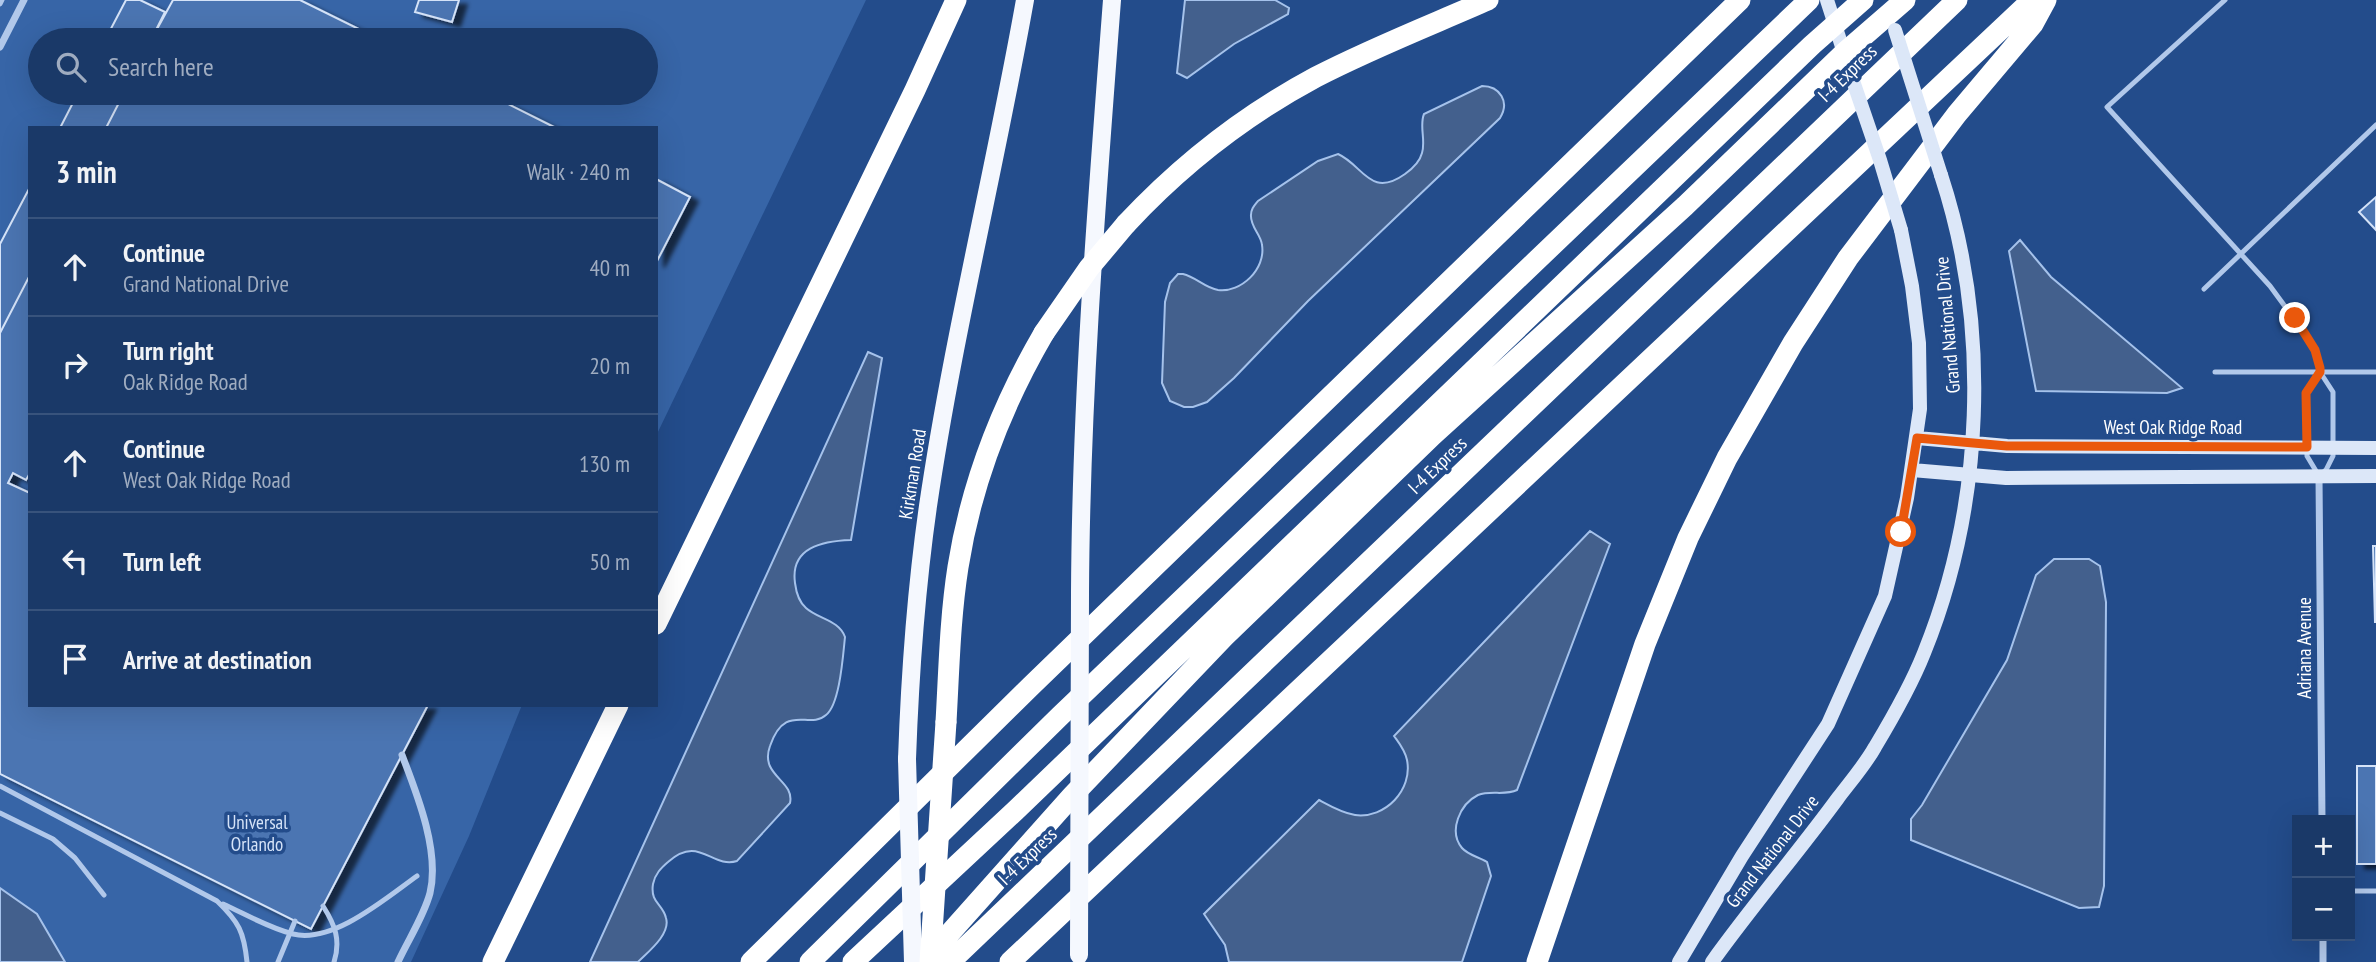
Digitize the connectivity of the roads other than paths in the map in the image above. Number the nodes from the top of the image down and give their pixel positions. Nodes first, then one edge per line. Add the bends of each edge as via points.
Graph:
1 (24, 0) edge
2 (956, 0) edge
3 (1025, 0) edge
4 (1106, 0) edge
5 (1112, 0) edge
6 (1488, 0) edge
7 (1740, 0) edge
8 (1809, 0) edge
9 (1863, 0) edge
10 (1957, 0) edge
11 (2032, 0) edge
12 (2046, 0) edge
13 (2225, 0) edge
14 (1893, 11) edge
15 (1831, 12) edge
16 (0, 47) edge
17 (1107, 58) junction
18 (1847, 63) junction
19 (2376, 125) edge
20 (2241, 253) junction
21 (2204, 289) dead end
22 (2215, 372) dead end
23 (2320, 372) junction
24 (2376, 372) edge
25 (1917, 438) junction
26 (1971, 444) junction
27 (2307, 447) junction
28 (2333, 448) junction
29 (2376, 448) edge
30 (1912, 470) junction
31 (1968, 475) junction
32 (2319, 476) junction
33 (2376, 476) edge
34 (658, 620) edge
35 (617, 707) edge
36 (402, 755) dead end
37 (0, 786) edge
38 (0, 813) edge
39 (2322, 815) edge
40 (417, 876) dead end
41 (2355, 891) edge
42 (2376, 891) edge
43 (104, 895) dead end
44 (217, 901) junction
45 (323, 906) dead end
46 (295, 921) dead end
47 (1045, 928) junction
48 (290, 933) junction
49 (2323, 941) edge
50 (1079, 959) edge
51 (247, 962) edge
52 (278, 962) edge
53 (334, 962) edge
54 (398, 962) edge
55 (493, 962) edge
56 (751, 962) edge
57 (810, 962) edge
58 (853, 962) edge
59 (913, 962) edge
60 (924, 962) edge
61 (930, 962) edge
62 (950, 962) edge
63 (1010, 962) edge
64 (1017, 962) edge
65 (1537, 962) edge
66 (1679, 962) edge
67 (1712, 962) edge
68 (2323, 962) edge

1 - 16 street
2 - 34 highway
3 - 59 main road, Kirkman Road, bridge via 930,495 912,655 907,760
4 - 17 main road
5 - 17 main road
6 - 61 highway, bridge via 1319,75 1196,156 1126,224 1044,333 995,434 958,568
7 - 56 highway
8 - 57 highway via 1060,716
9 - 15 highway
10 - 62 highway, I-4 Express
11 - 47 highway
12 - 65 highway via 2033,24 1843,266 1727,458 1645,644
13 - 20 lane via 2107,107
14 - 18 highway
14 - 26 street, Grand National Drive, bridge via 1959,246 1973,358
15 - 18 street, Grand National Drive
15 - 58 highway via 1279,556
17 - 50 main road, bridge via 1083,447
18 - 25 street, Grand National Drive, bridge via 1880,160 1912,286 1919,343
18 - 60 highway via 1433,435 1224,636 1072,796
19 - 20 lane
20 - 21 lane
20 - 23 lane via 2304,331
22 - 23 lane
23 - 24 lane
23 - 27 lane via 2306,393
23 - 28 lane via 2333,392
25 - 26 street, West Oak Ridge Road
25 - 30 street, Grand National Drive
26 - 27 street, West Oak Ridge Road
26 - 31 street, Grand National Drive
27 - 28 street, West Oak Ridge Road
27 - 32 lane
28 - 29 street, West Oak Ridge Road
28 - 32 lane via 2330,463
30 - 31 street
30 - 66 street, Grand National Drive via 1885,596 1828,723
31 - 32 street
31 - 67 street, Grand National Drive via 1947,587 1909,686 1874,750
32 - 33 street
32 - 39 street, Adriana Avenue
35 - 55 highway
36 - 54 street via 420,801 432,878 429,895
37 - 44 lane
38 - 43 lane via 53,839
40 - 48 lane via 341,926 315,936
41 - 42 lane
44 - 48 lane
44 - 51 lane via 236,919
45 - 53 lane, bridge via 337,934
46 - 48 lane
47 - 63 highway
47 - 64 highway
48 - 52 lane
49 - 68 street

